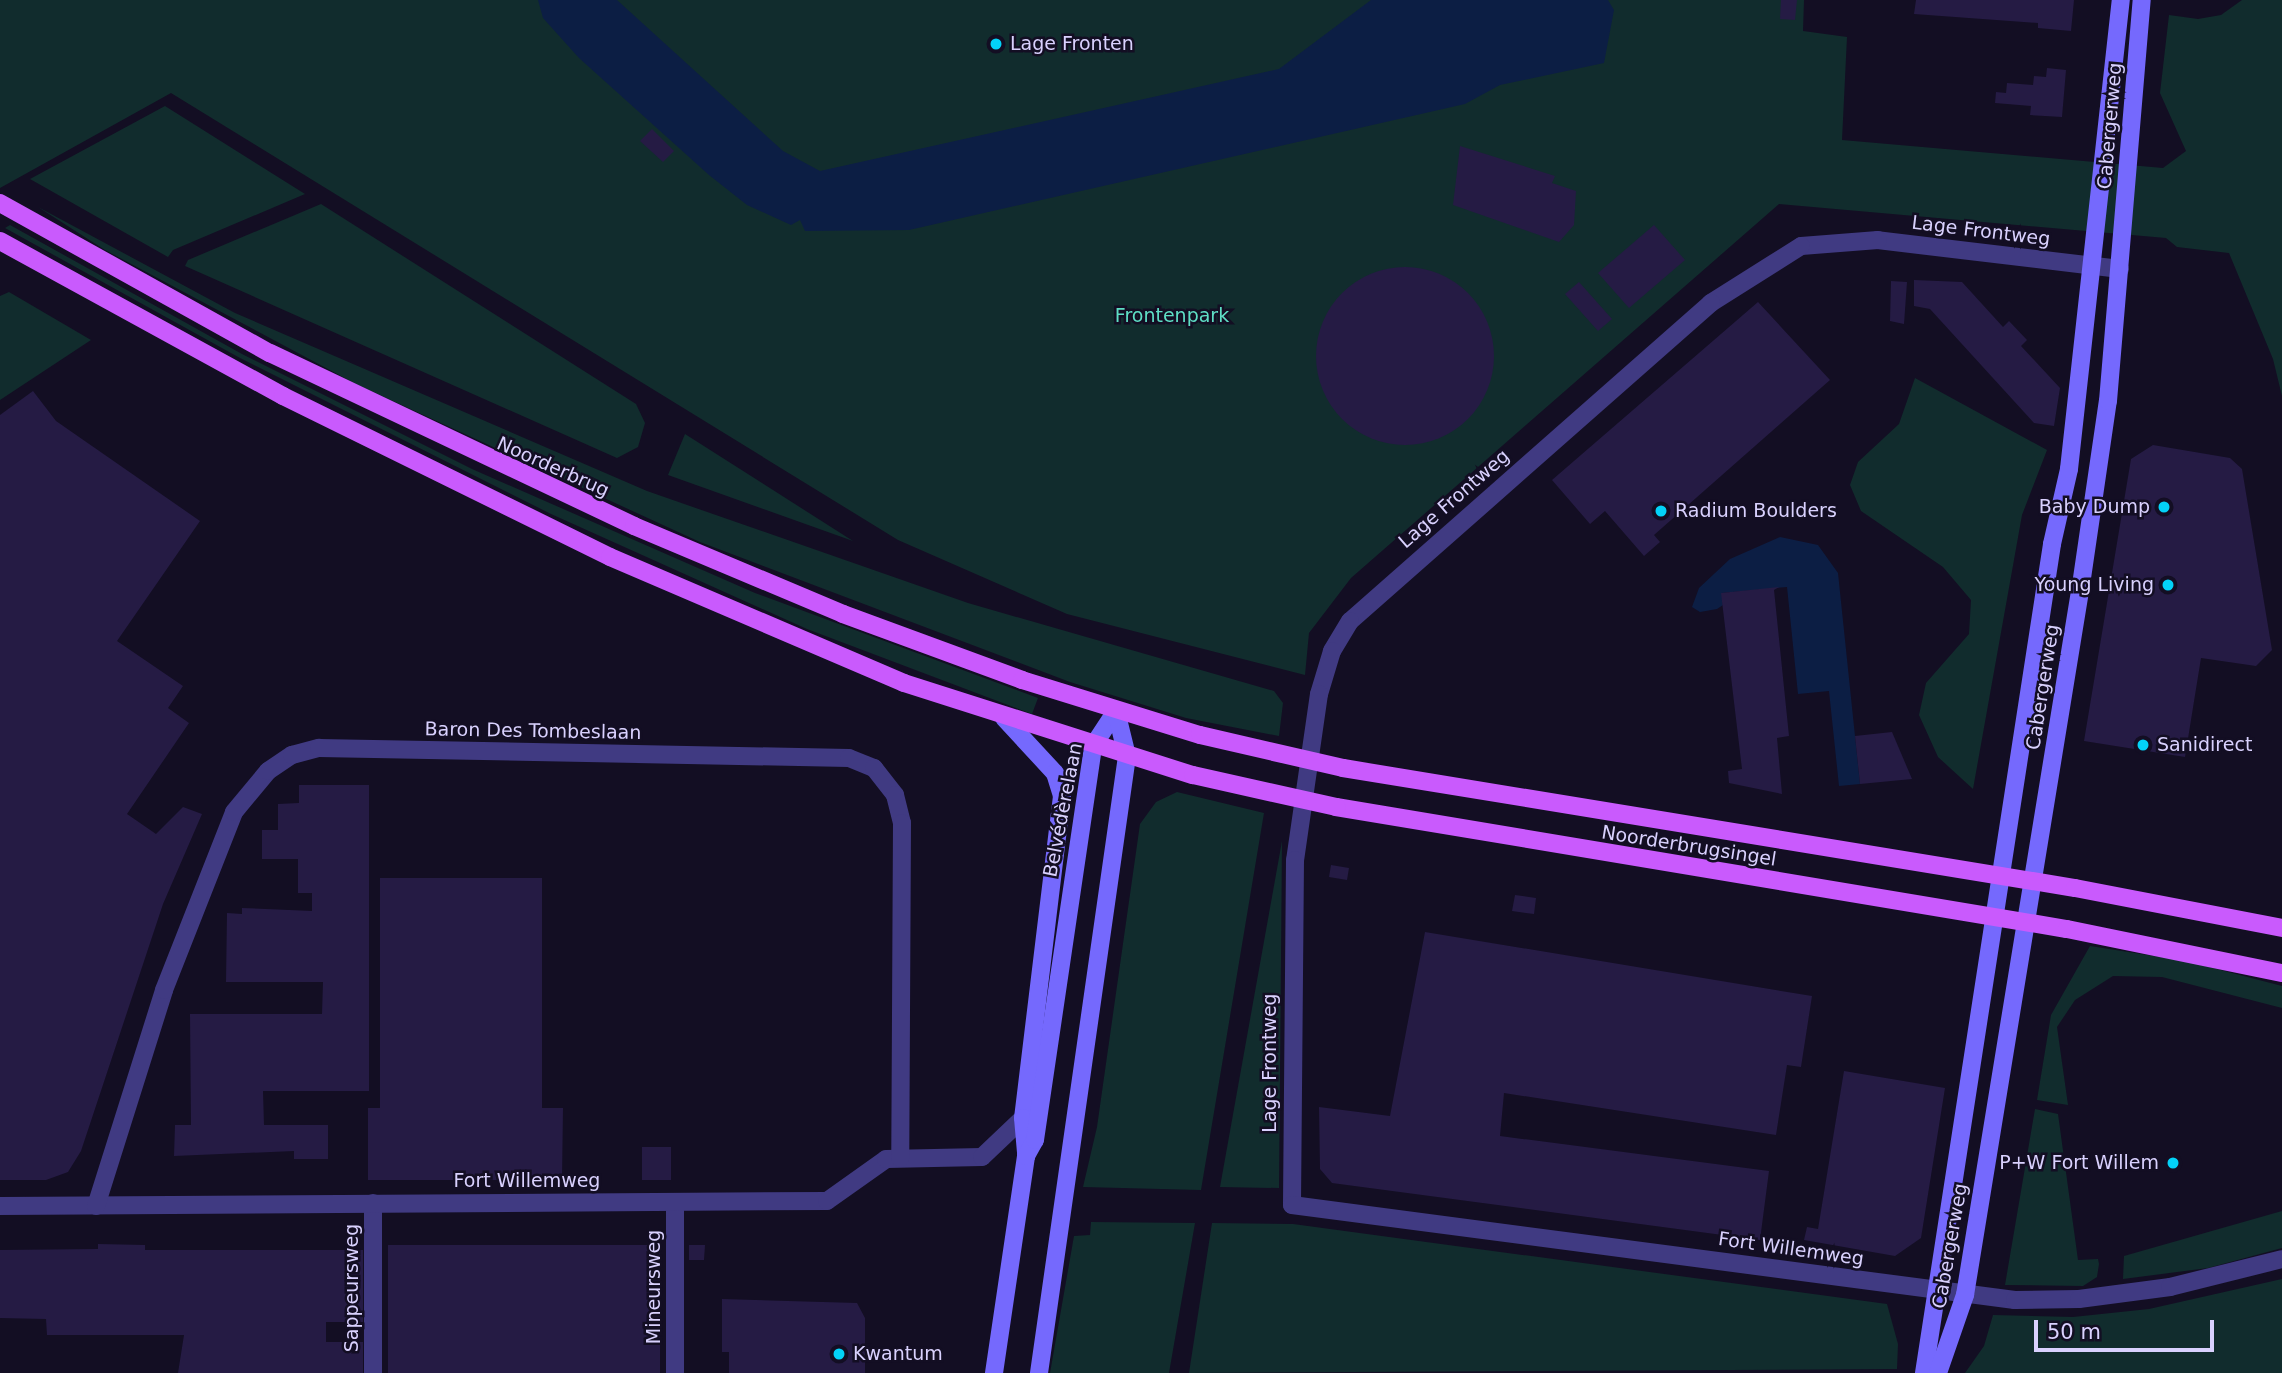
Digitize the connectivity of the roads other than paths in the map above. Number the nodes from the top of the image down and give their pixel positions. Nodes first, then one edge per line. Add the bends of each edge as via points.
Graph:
1 (2121, 0) edge
2 (2143, 0) edge
3 (0, 203) edge
4 (0, 241) edge
5 (2090, 265) junction
6 (2120, 269) junction
7 (1116, 711) junction
8 (1004, 718) junction
9 (1093, 746) junction
10 (1127, 756) junction
11 (2000, 876) junction
12 (2033, 881) junction
13 (1993, 917) junction
14 (2026, 922) junction
15 (2282, 928) edge
16 (2282, 973) edge
17 (1023, 1118) junction
18 (1026, 1156) junction
19 (900, 1158) junction
20 (675, 1202) junction
21 (373, 1203) junction
22 (1292, 1205) joint
23 (0, 1206) edge
24 (96, 1206) junction
25 (2282, 1259) edge
26 (1934, 1291) junction
27 (1965, 1295) junction
28 (373, 1373) edge
29 (675, 1373) edge
30 (994, 1373) edge
31 (1040, 1373) edge
32 (1924, 1373) edge
33 (1938, 1373) edge

1 - 5 street, Cabergerweg
2 - 6 street, Cabergerweg
3 - 7 main road, Noorderbrug via 270,353 489,461 843,614
4 - 8 main road via 306,408 610,557 825,652
5 - 6 street, Lage Frontweg
5 - 11 street, Cabergerweg via 2069,469
5 - 22 street, Lage Frontweg via 1878,240 1801,246 1711,303 1350,621 1332,652 1319,694 1295,860
6 - 12 street, Cabergerweg via 2108,401
7 - 9 street, Belvédèrelaan
7 - 10 street
7 - 11 main road, Noorderbrugsingel, bridge via 1343,768
8 - 9 main road
8 - 17 street via 1055,774 1062,796
9 - 10 main road, Noorderbrugsingel
9 - 18 street, Belvédèrelaan via 1035,1140
10 - 13 main road, Noorderbrugsingel, bridge via 1336,807
10 - 31 street
11 - 12 main road, Noorderbrugsingel
11 - 13 street, Cabergerweg
12 - 14 street, Cabergerweg
12 - 15 main road, Noorderbrugsingel
13 - 14 main road, Noorderbrugsingel
13 - 26 street, Cabergerweg
14 - 16 main road, Noorderbrugsingel
14 - 27 street, Cabergerweg
17 - 18 street
17 - 19 street, Fort Willemweg via 982,1157
18 - 30 street, Belvédèrelaan
19 - 20 street, Fort Willemweg via 881,1161 840,1197 827,1201
19 - 24 street, Baron Des Tombeslaan via 902,823 895,794 874,768 849,758 318,748 292,755 268,771 234,812 164,990
20 - 21 street, Fort Willemweg
20 - 29 street, Mineursweg
21 - 24 street, Fort Willemweg
21 - 28 street, Sappeursweg
22 - 26 street, Fort Willemweg
23 - 24 street, Fort Willemweg
25 - 27 street, Fort Willemweg via 2136,1292 2046,1301
26 - 27 street, Fort Willemweg
26 - 32 street, Cabergerweg
27 - 33 street, Cabergerweg

